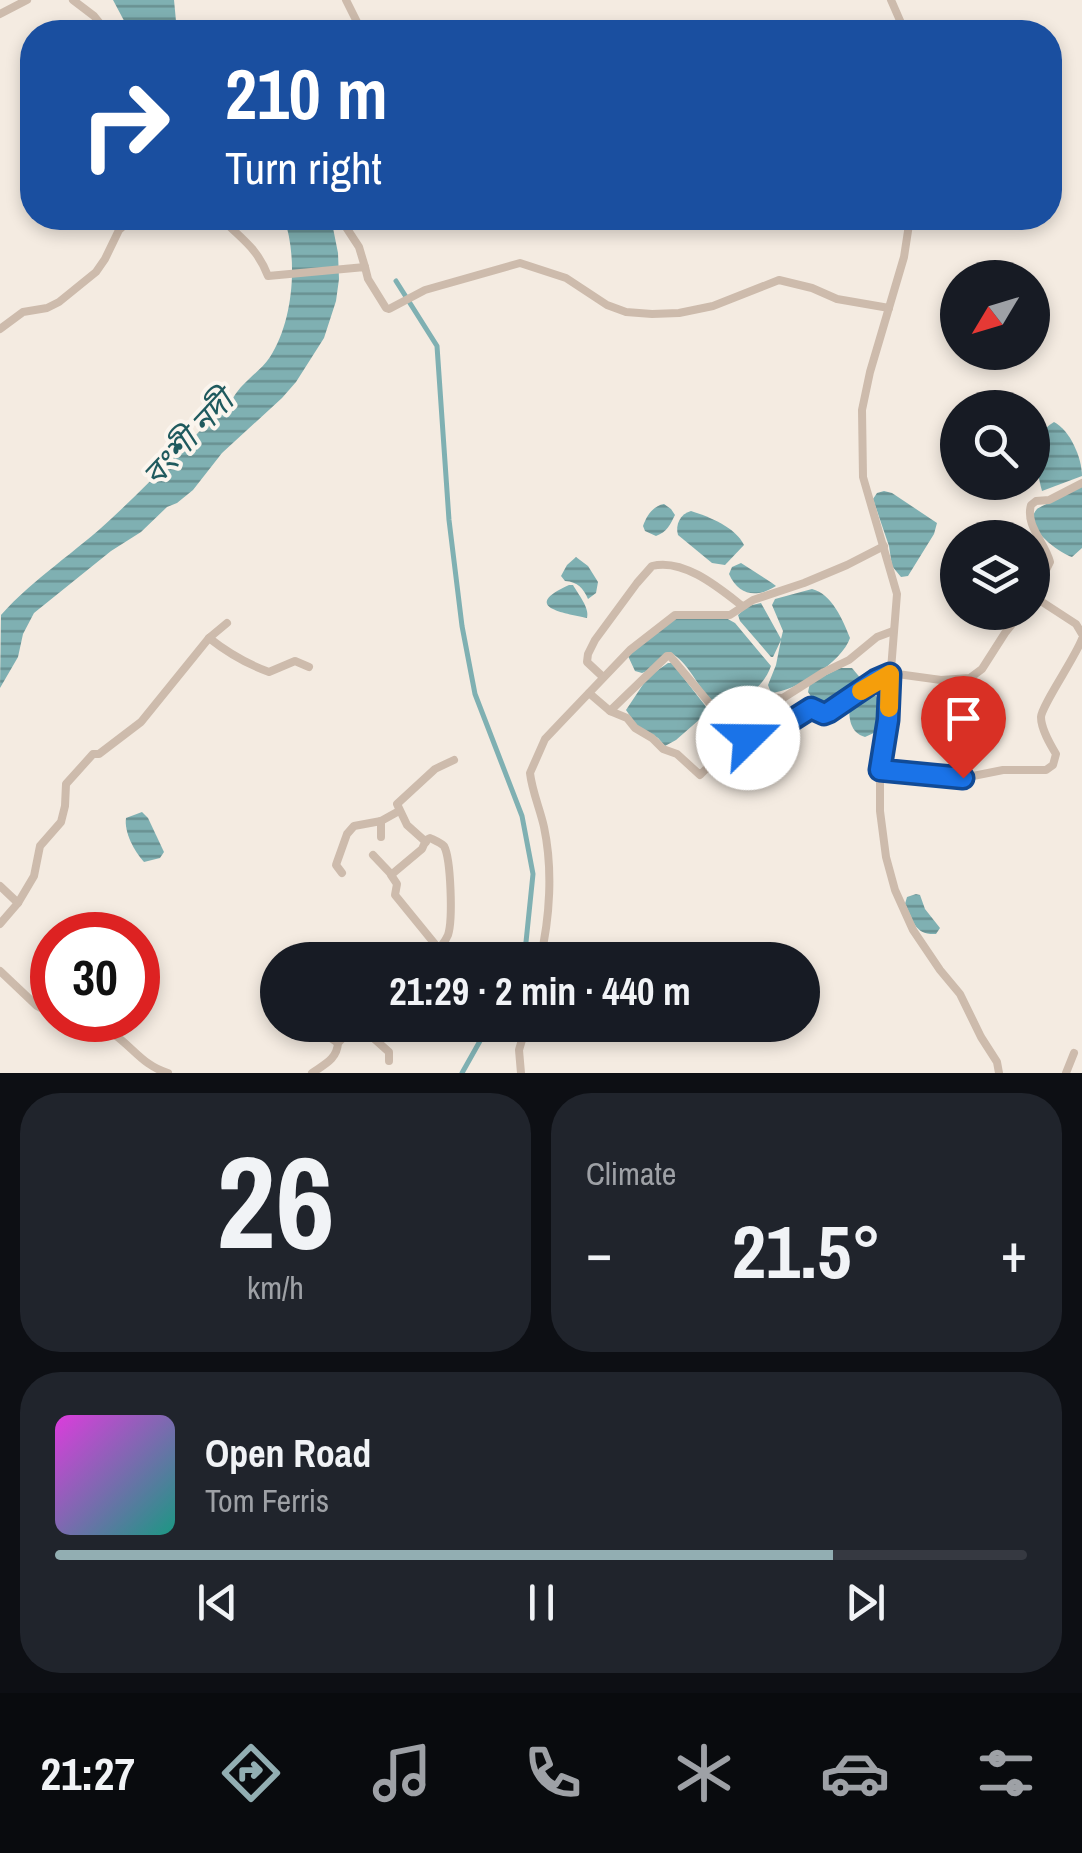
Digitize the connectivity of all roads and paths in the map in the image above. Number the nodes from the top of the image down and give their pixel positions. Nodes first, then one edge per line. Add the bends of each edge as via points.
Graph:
1 (27, 0) edge
2 (73, 0) edge
3 (0, 14) edge
4 (97, 20) edge
5 (119, 230) edge
6 (236, 230) edge
7 (348, 230) edge
8 (909, 230) edge
9 (363, 267) junction
10 (889, 308) junction
11 (0, 329) edge
12 (1082, 483) edge
13 (1030, 520) edge
14 (884, 546) junction
15 (741, 605) junction
16 (1050, 608) edge
17 (227, 622) dead end
18 (1007, 630) edge
19 (893, 631) junction
20 (1082, 636) edge
21 (209, 638) junction
22 (309, 666) dead end
23 (890, 674) junction
24 (603, 677) junction
25 (589, 692) junction
26 (610, 711) junction
27 (720, 717) junction
28 (737, 743) junction
29 (454, 760) dead end
30 (880, 770) junction
31 (399, 811) junction
32 (381, 821) junction
33 (381, 837) dead end
34 (426, 842) junction
35 (374, 855) dead end
36 (342, 874) dead end
37 (391, 874) junction
38 (0, 886) edge
39 (18, 903) junction
40 (0, 924) edge
41 (433, 942) edge
42 (443, 942) edge
43 (543, 942) edge
44 (0, 971) edge
45 (30, 999) edge
46 (123, 1042) edge
47 (378, 1042) edge
48 (521, 1042) edge
49 (338, 1043) edge
50 (1074, 1053) dead end
51 (389, 1062) dead end
52 (168, 1073) edge
53 (312, 1073) edge
54 (520, 1073) edge
55 (999, 1073) edge
56 (1066, 1073) edge

1 - 3 street
2 - 4 street
5 - 11 street via 96,272 59,302 23,312
6 - 9 street via 268,276
7 - 9 street
8 - 10 street
9 - 10 street via 389,309 425,290 520,264 566,278 626,312 713,306 780,280
10 - 14 street via 861,426 863,477
12 - 13 street via 1036,501
14 - 15 street
14 - 19 street via 897,594
15 - 24 street via 730,615 676,616
15 - 24 street via 716,584 676,566 652,566 588,654
16 - 20 street via 1076,624
17 - 21 street
18 - 23 street via 970,678
19 - 23 street
19 - 27 street via 783,698 759,698
20 - 30 street via 1042,712 1056,754 1050,768 963,778
21 - 22 street via 246,665 269,672 294,661
21 - 39 street via 140,722 93,754 66,784 61,822 40,846 34,876
23 - 28 street via 829,712 811,708
23 - 30 street
24 - 25 street
25 - 26 street
25 - 43 street via 546,740 530,773 549,868
26 - 27 street via 670,656
26 - 28 street via 700,774 714,754
27 - 28 street
29 - 31 street via 398,800
30 - 55 street via 883,840 895,890 913,930 960,994
31 - 32 street
31 - 34 street
32 - 33 street
32 - 36 street via 357,824 347,834 337,862
34 - 37 street
34 - 42 street via 441,843 451,877
35 - 37 street
37 - 41 street via 395,895
38 - 39 street
39 - 40 street
44 - 45 street
46 - 52 street
47 - 51 street
48 - 54 street
49 - 53 street via 333,1058
50 - 56 street

